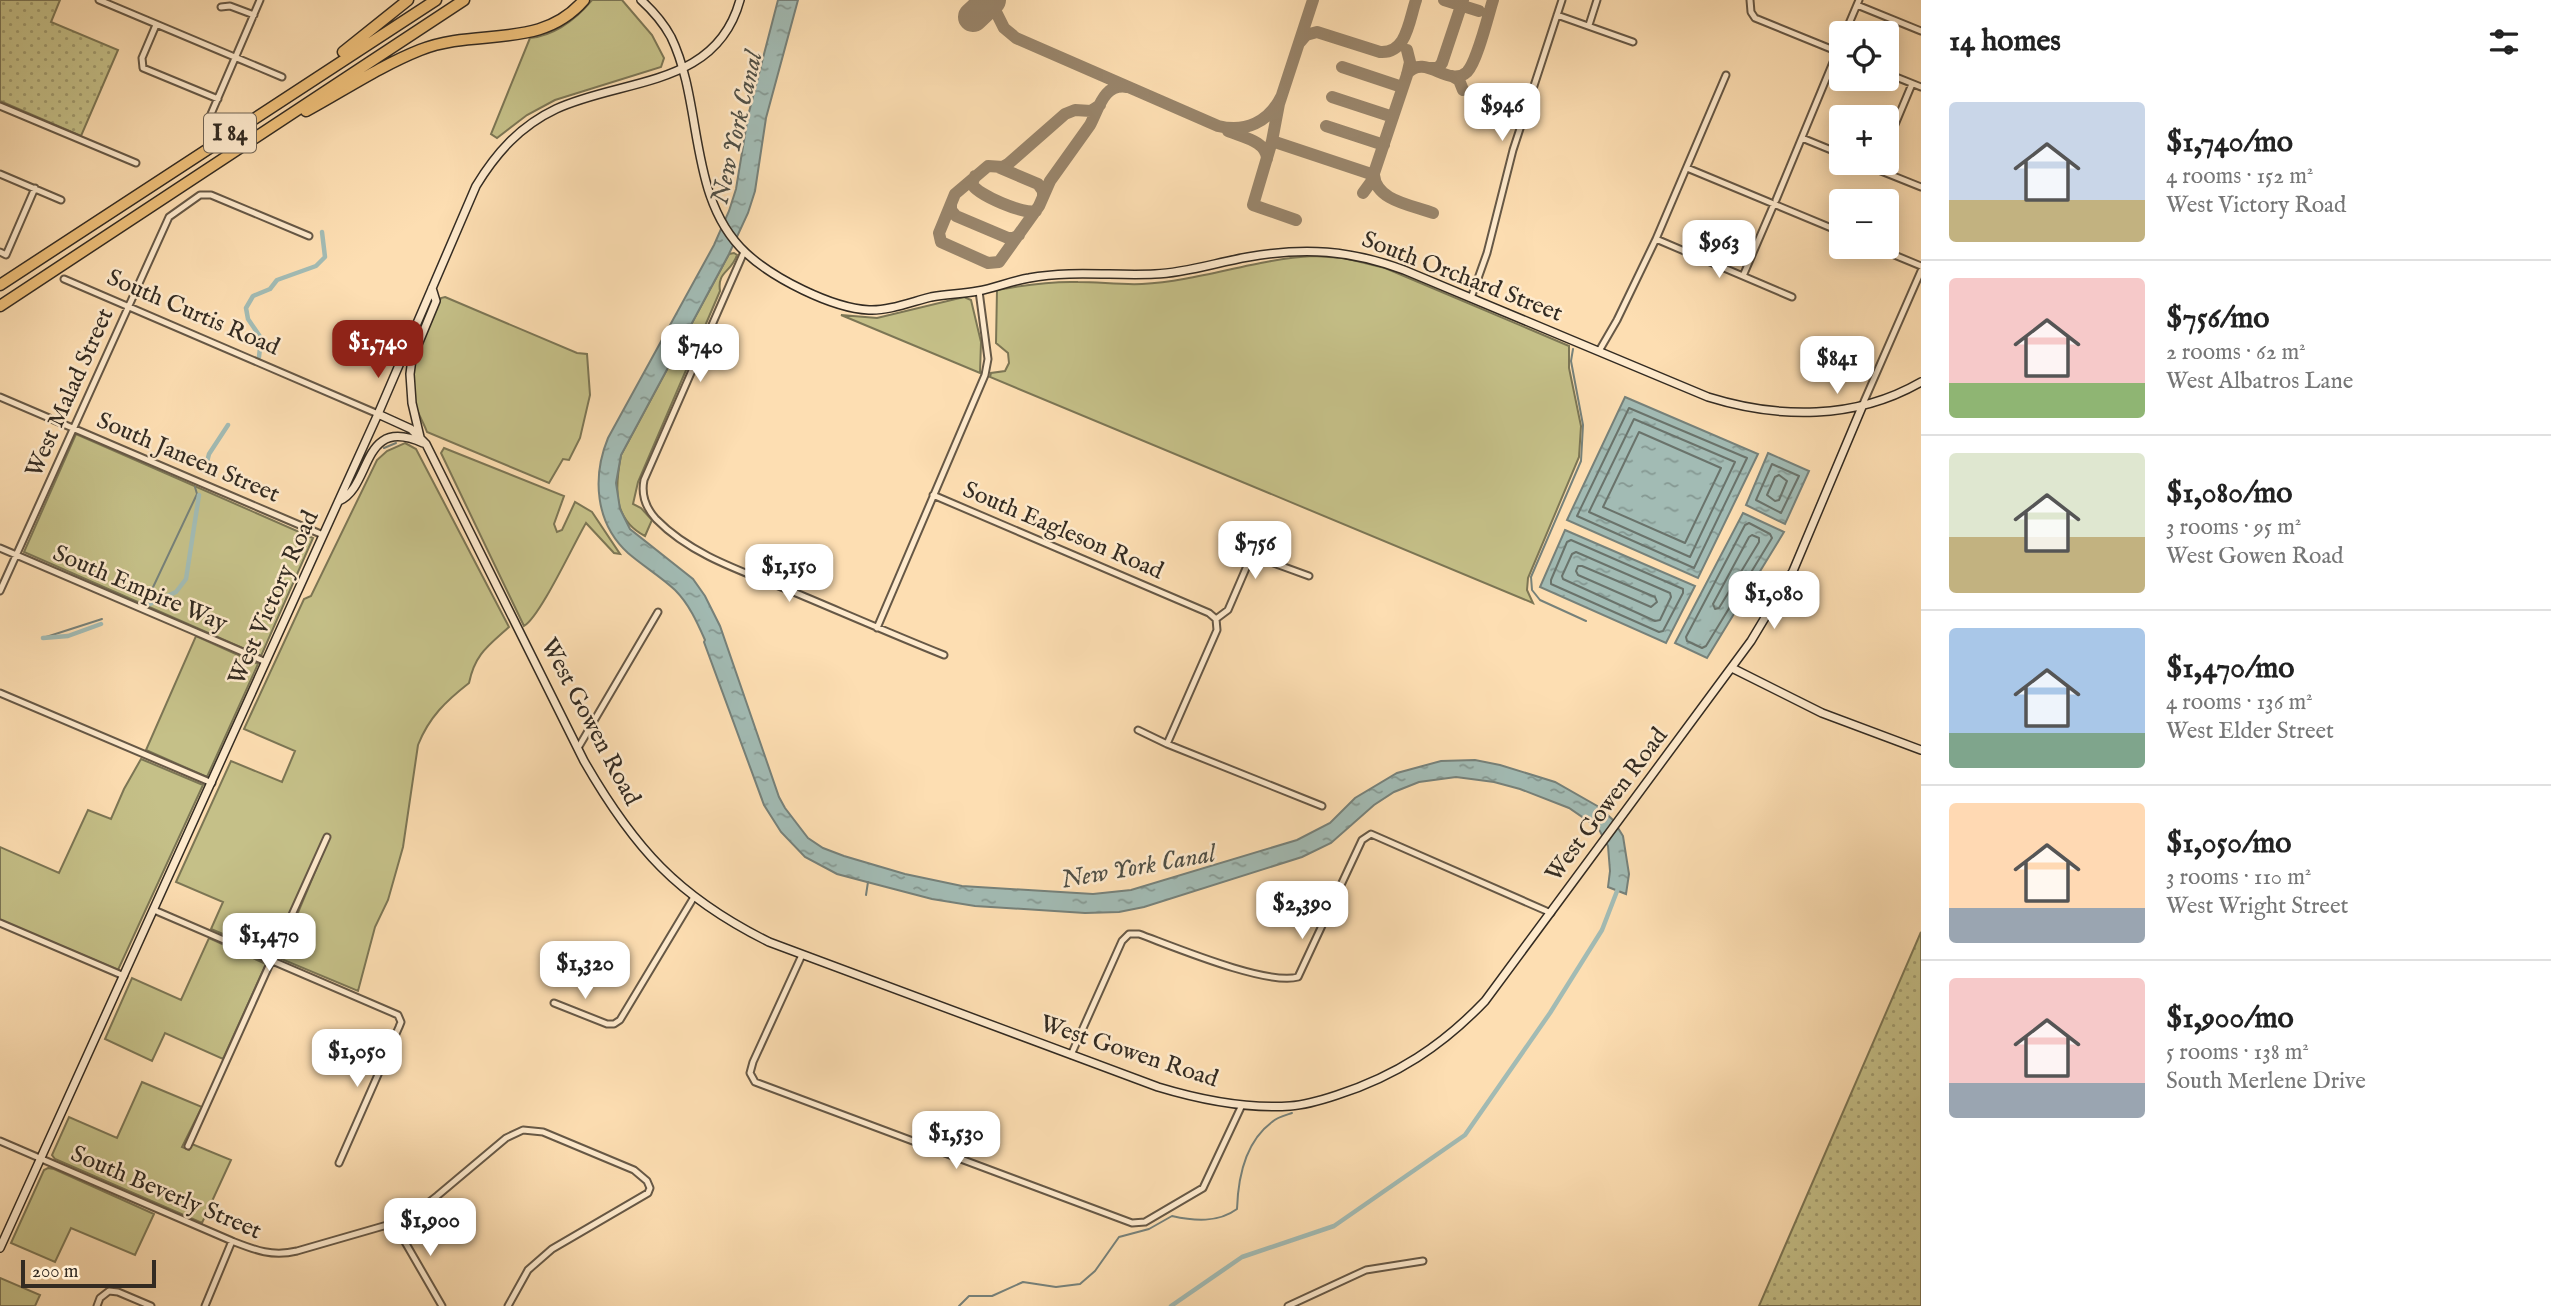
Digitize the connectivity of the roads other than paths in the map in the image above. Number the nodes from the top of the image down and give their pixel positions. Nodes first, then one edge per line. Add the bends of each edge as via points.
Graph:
1 (99, 0) edge
2 (260, 0) edge
3 (408, 0) edge
4 (436, 0) edge
5 (464, 0) edge
6 (584, 0) edge
7 (641, 0) edge
8 (740, 0) edge
9 (1562, 0) edge
10 (1597, 0) edge
11 (1750, 0) edge
12 (1858, 2) edge
13 (221, 7) dead end
14 (254, 15) junction
15 (1557, 15) junction
16 (1850, 21) edge
17 (156, 24) junction
18 (1589, 25) junction
19 (1921, 32) edge
20 (1633, 42) dead end
21 (1829, 48) edge
22 (235, 58) junction
23 (683, 69) junction
24 (1726, 75) dead end
25 (1829, 75) edge
26 (282, 77) dead end
27 (1899, 78) edge
28 (1912, 84) junction
29 (1921, 87) edge
30 (295, 91) junction
31 (218, 99) junction
32 (0, 106) edge
33 (1899, 115) edge
34 (208, 121) dead end
35 (1802, 138) junction
36 (245, 145) junction
37 (1829, 149) edge
38 (136, 163) dead end
39 (1687, 168) junction
40 (0, 174) edge
41 (1896, 175) edge
42 (1921, 187) edge
43 (35, 188) junction
44 (61, 200) dead end
45 (1775, 202) junction
46 (1829, 227) edge
47 (309, 236) dead end
48 (1656, 239) junction
49 (741, 248) junction
50 (3, 253) edge
51 (1899, 258) edge
52 (1921, 268) edge
53 (1743, 276) junction
54 (64, 279) dead end
55 (0, 285) edge
56 (432, 288) junction
57 (979, 291) junction
58 (1792, 297) dead end
59 (1471, 298) junction
60 (0, 306) edge
61 (128, 307) junction
62 (1599, 351) junction
63 (1921, 382) edge
64 (0, 397) edge
65 (1862, 407) junction
66 (378, 414) junction
67 (73, 429) junction
68 (423, 441) junction
69 (933, 495) junction
70 (339, 501) junction
71 (323, 535) junction
72 (0, 548) edge
73 (16, 555) junction
74 (1309, 576) dead end
75 (0, 591) edge
76 (658, 612) dead end
77 (1216, 619) junction
78 (877, 628) junction
79 (944, 655) dead end
80 (266, 662) junction
81 (1732, 668) junction
82 (0, 693) edge
83 (1138, 730) dead end
84 (1167, 744) junction
85 (577, 748) junction
86 (1921, 750) edge
87 (212, 783) junction
88 (1322, 806) dead end
89 (327, 837) dead end
90 (694, 897) junction
91 (154, 910) junction
92 (1551, 913) junction
93 (0, 923) edge
94 (802, 955) junction
95 (273, 960) junction
96 (124, 976) junction
97 (554, 1003) dead end
98 (1071, 1055) junction
99 (1242, 1105) junction
100 (0, 1141) edge
101 (188, 1146) dead end
102 (40, 1160) junction
103 (339, 1163) dead end
104 (394, 1223) junction
105 (232, 1241) junction
106 (0, 1248) edge
107 (1423, 1261) dead end
108 (97, 1306) edge
109 (151, 1306) edge
110 (205, 1306) edge
111 (442, 1306) edge
112 (508, 1306) edge
113 (1288, 1306) edge

1 - 17 street
2 - 14 street
3 - 30 highway
4 - 30 highway, I 84
5 - 36 highway, I 84
6 - 36 highway via 566,18 544,30 468,38 419,50
7 - 23 main road, South Orchard Street via 670,35
8 - 23 main road, West Victory Road via 723,37 700,60
9 - 15 street
10 - 18 street
11 - 21 street via 1755,18
12 - 16 street
12 - 19 street
13 - 14 street
14 - 22 street
15 - 18 street
15 - 59 street
17 - 22 street
17 - 31 street via 141,61 143,68
18 - 20 street
22 - 26 street
22 - 31 street
23 - 49 main road, South Orchard Street via 707,185 724,225
23 - 56 main road, West Victory Road via 556,109 520,131 498,152 476,186
24 - 39 street
25 - 35 street
27 - 28 street
28 - 29 street
28 - 33 street
30 - 55 highway, I 84
31 - 34 street
32 - 38 street
35 - 37 street
35 - 45 street
36 - 60 highway, I 84
39 - 45 street
39 - 48 street
40 - 43 street
41 - 42 street
43 - 44 street
43 - 50 street
45 - 46 street
45 - 53 street
47 - 61 street, West Malad Street via 211,195 200,195 169,217
48 - 53 street
48 - 62 street
49 - 57 main road, South Orchard Street via 782,280 839,304 870,310
49 - 78 street via 644,480 643,499 655,518 711,557
51 - 52 street
52 - 65 street
53 - 58 street
54 - 61 street, South Curtis Road
56 - 66 main road, West Victory Road
56 - 68 main road, West Gowen Road via 436,301 410,374 412,403
57 - 59 main road, South Orchard Street via 1031,277 1157,274 1314,250 1382,262
57 - 69 street via 988,359 985,375
59 - 62 main road, South Orchard Street
61 - 66 street, South Curtis Road
61 - 67 street, West Malad Street
62 - 65 main road, South Orchard Street via 1736,406 1800,413
63 - 65 main road
64 - 67 street, South Janeen Street
65 - 81 main road, West Gowen Road via 1806,542 1772,607
66 - 68 main road, South Curtis Road via 405,425
66 - 70 main road, West Victory Road
67 - 71 street, South Janeen Street
67 - 73 street, West Malad Street
68 - 70 main road via 394,437 380,444 349,495
68 - 85 main road, West Gowen Road
69 - 77 street, South Eagleson Road
69 - 78 street
70 - 71 main road, West Victory Road
71 - 80 main road, West Victory Road
72 - 73 street, South Empire Way
73 - 75 street, West Malad Street
73 - 80 street, South Empire Way
74 - 77 street via 1254,556 1228,610
76 - 85 street
77 - 84 street via 1217,630
78 - 79 street
80 - 87 main road, West Victory Road
81 - 86 main road via 1822,713
81 - 92 main road, West Gowen Road
82 - 87 street
83 - 84 street
84 - 88 street
85 - 90 main road, West Gowen Road via 617,816
87 - 91 main road, West Victory Road
89 - 95 street
90 - 94 main road, West Gowen Road via 744,930
90 - 97 street via 620,1020 607,1024
91 - 95 street
91 - 96 main road, West Victory Road
92 - 98 street via 1368,834 1298,977 1228,967 1129,934
92 - 99 main road, West Gowen Road via 1485,1001 1439,1045 1385,1077 1336,1095 1294,1106
93 - 96 street
94 - 98 main road, West Gowen Road
94 - 99 street via 753,1062 752,1078 760,1085 1132,1223 1145,1222 1203,1188
95 - 101 street
95 - 103 street via 400,1017
96 - 102 main road, West Victory Road
98 - 99 main road, West Gowen Road via 1177,1093
100 - 102 street, South Beverly Street
102 - 105 street, South Beverly Street
102 - 106 main road, West Victory Road
104 - 105 street, South Beverly Street via 282,1255
104 - 111 street
104 - 112 street, South Beverly Street via 419,1210 506,1138 523,1130 542,1132 635,1170 648,1181 648,1193 552,1250 528,1270
105 - 110 street
107 - 113 street via 1366,1270
108 - 109 street via 109,1292 118,1292

